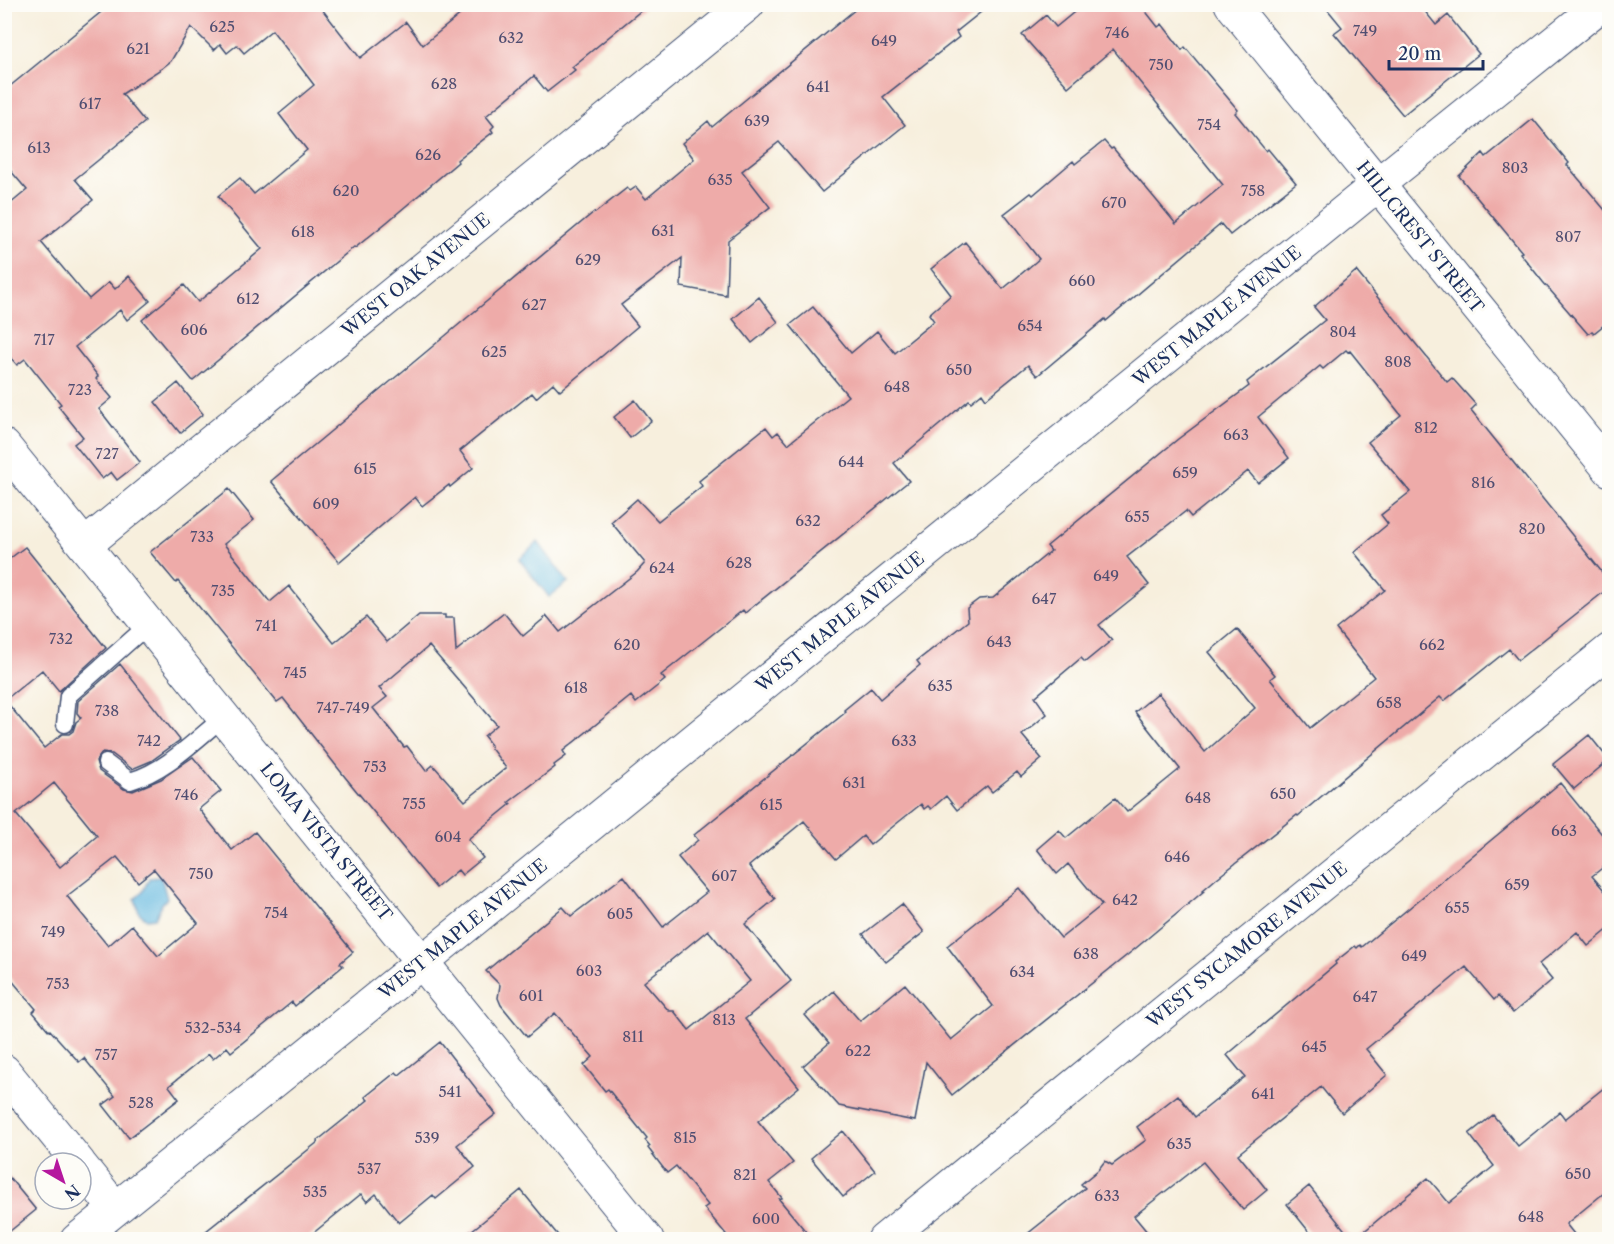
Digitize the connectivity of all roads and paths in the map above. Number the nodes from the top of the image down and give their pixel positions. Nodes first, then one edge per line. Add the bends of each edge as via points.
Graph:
1 (748, 4) edge
2 (1231, 4) edge
3 (1602, 4) edge
4 (1377, 185) junction
5 (4, 446) edge
6 (1610, 470) edge
7 (85, 545) junction
8 (149, 624) junction
9 (1610, 650) edge
10 (224, 717) junction
11 (65, 724) dead end
12 (106, 763) dead end
13 (423, 962) junction
14 (4, 1071) edge
15 (69, 1151) edge
16 (93, 1180) edge
17 (115, 1208) junction
18 (77, 1239) edge
19 (647, 1239) edge
20 (884, 1239) edge

1 - 7 street, WEST OAK AVENUE
2 - 4 street, HILLCREST STREET
3 - 4 street, WEST MAPLE AVENUE
4 - 6 street, HILLCREST STREET
4 - 13 street, WEST MAPLE AVENUE
5 - 7 street, LOMA VISTA STREET
7 - 8 street, LOMA VISTA STREET
8 - 10 street, LOMA VISTA STREET
8 - 11 lane via 68,696
9 - 20 street, WEST SYCAMORE AVENUE
10 - 12 lane via 146,777 130,781
10 - 13 street, LOMA VISTA STREET
13 - 17 street, WEST MAPLE AVENUE
13 - 19 street, LOMA VISTA STREET
14 - 15 street
16 - 17 street
17 - 18 street, WEST MAPLE AVENUE

